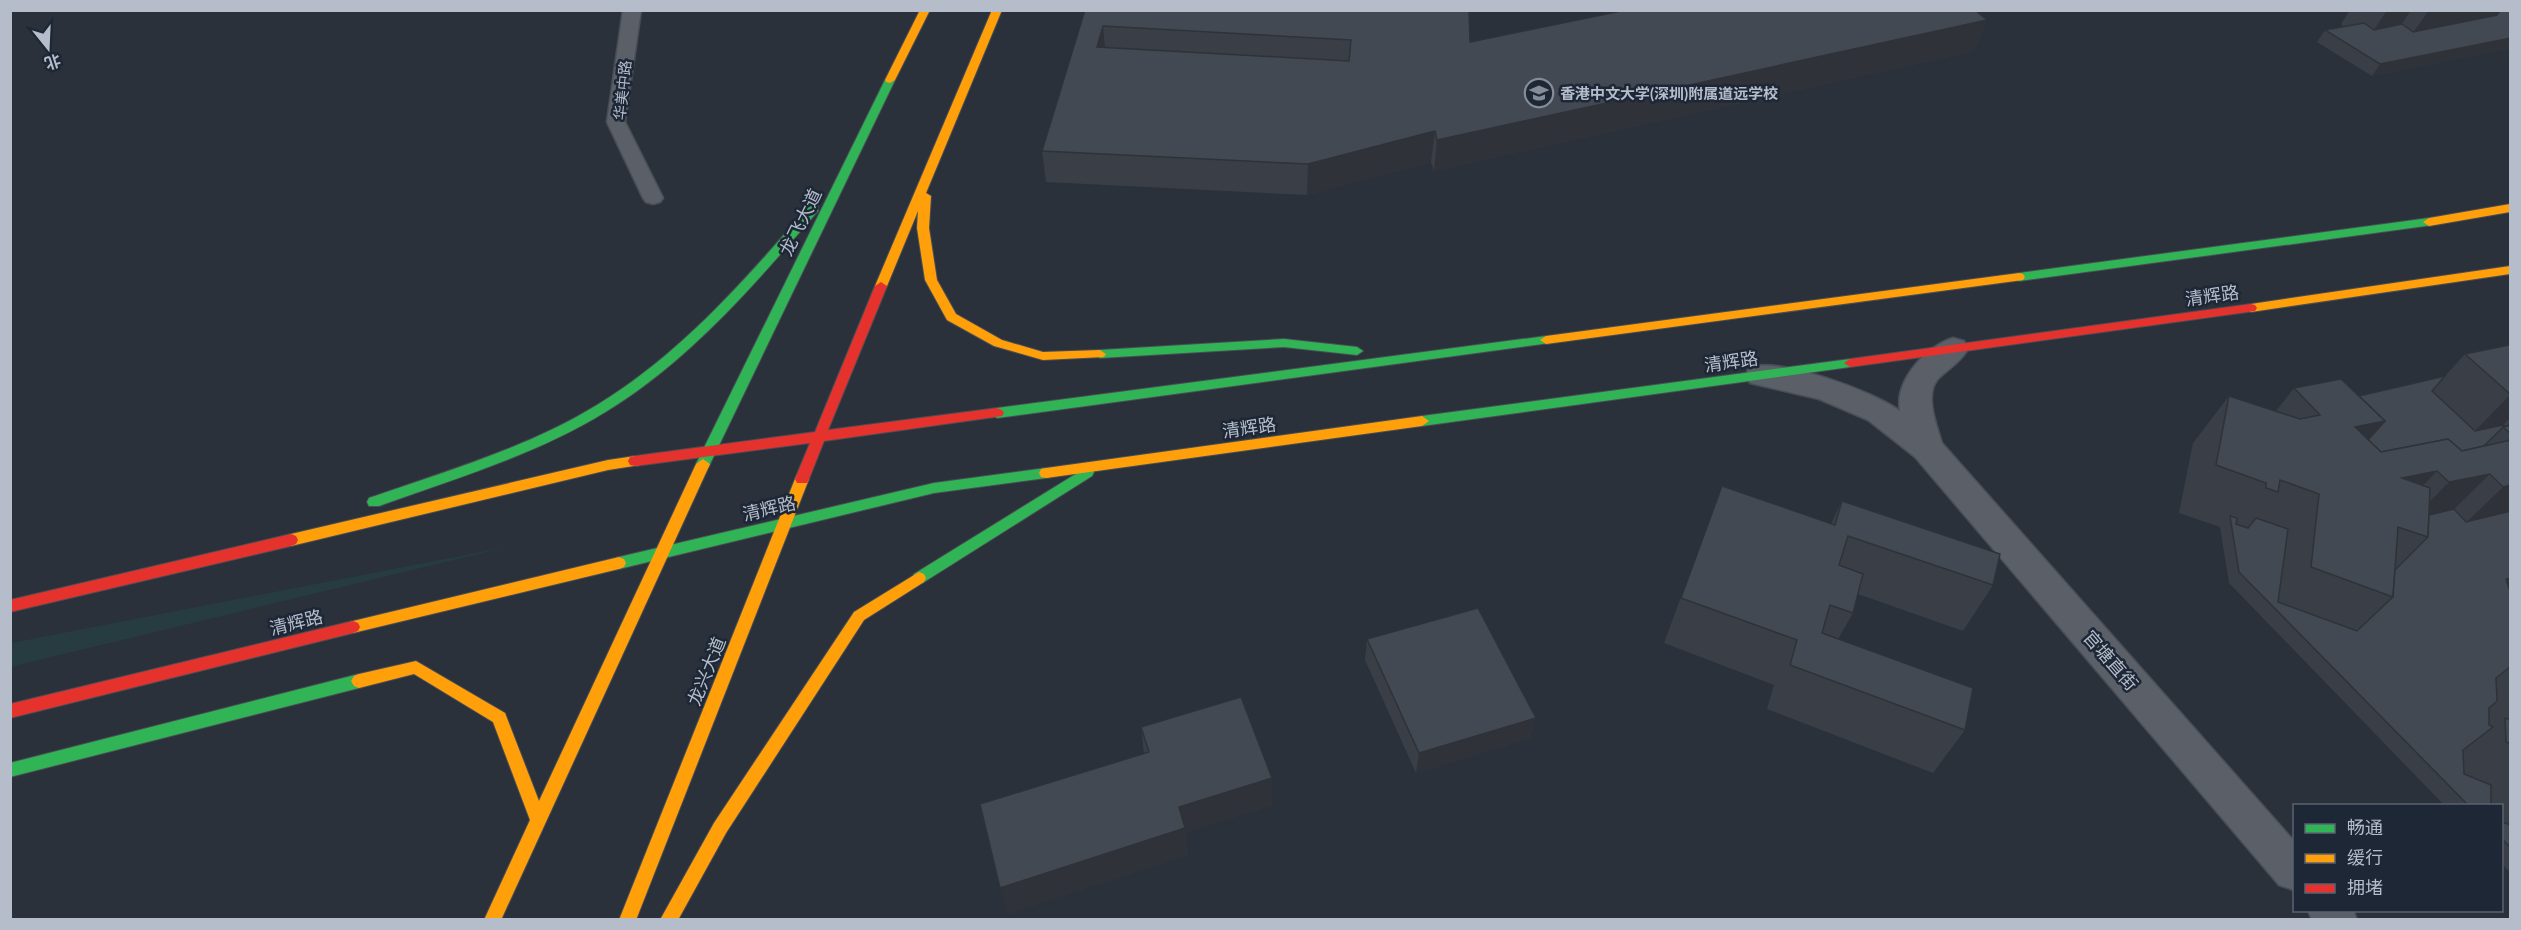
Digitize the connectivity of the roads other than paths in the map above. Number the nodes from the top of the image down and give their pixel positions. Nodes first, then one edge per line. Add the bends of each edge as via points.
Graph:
1 (632, 10) edge
2 (925, 10) edge
3 (997, 10) edge
4 (845, 172) junction
5 (926, 178) junction
6 (653, 198) dead end
7 (2511, 208) edge
8 (2511, 270) edge
9 (1953, 349) junction
10 (1410, 357) junction
11 (1761, 375) junction
12 (819, 435) junction
13 (1928, 448) junction
14 (709, 451) junction
15 (1098, 466) junction
16 (357, 508) dead end
17 (336, 515) dead end
18 (784, 523) junction
19 (662, 552) junction
20 (97, 585) junction
21 (10, 606) edge
22 (10, 711) edge
23 (10, 770) edge
24 (538, 820) junction
25 (2293, 869) edge
26 (492, 920) edge
27 (627, 920) edge
28 (668, 920) edge

1 - 6 lane, 华美中路 via 616,122
2 - 4 street, 龙飞大道
3 - 5 street
4 - 14 street, 龙飞大道
4 - 16 street via 769,260 710,319 652,371 603,407 548,436
5 - 10 street via 923,228 931,280 951,317 998,343 1043,356 1284,343
5 - 12 street
7 - 10 street via 2403,226
8 - 9 street, 清辉路
9 - 11 street, 清辉路
9 - 13 street, 官塘直街 via 1921,377 1915,407
10 - 12 street
11 - 13 street, 官塘直街 via 1826,389 1879,412
11 - 15 street, 清辉路
12 - 14 street
12 - 18 street, 龙兴大道
13 - 25 street, 官塘直街
14 - 19 street
14 - 20 street via 608,465
15 - 18 street, 清辉路 via 934,488
15 - 28 street via 859,616 720,828
17 - 20 street
18 - 19 street, 清辉路
18 - 27 street, 龙兴大道
19 - 22 street, 清辉路
19 - 24 street
20 - 21 street
23 - 24 street via 416,667 499,718
24 - 26 street

